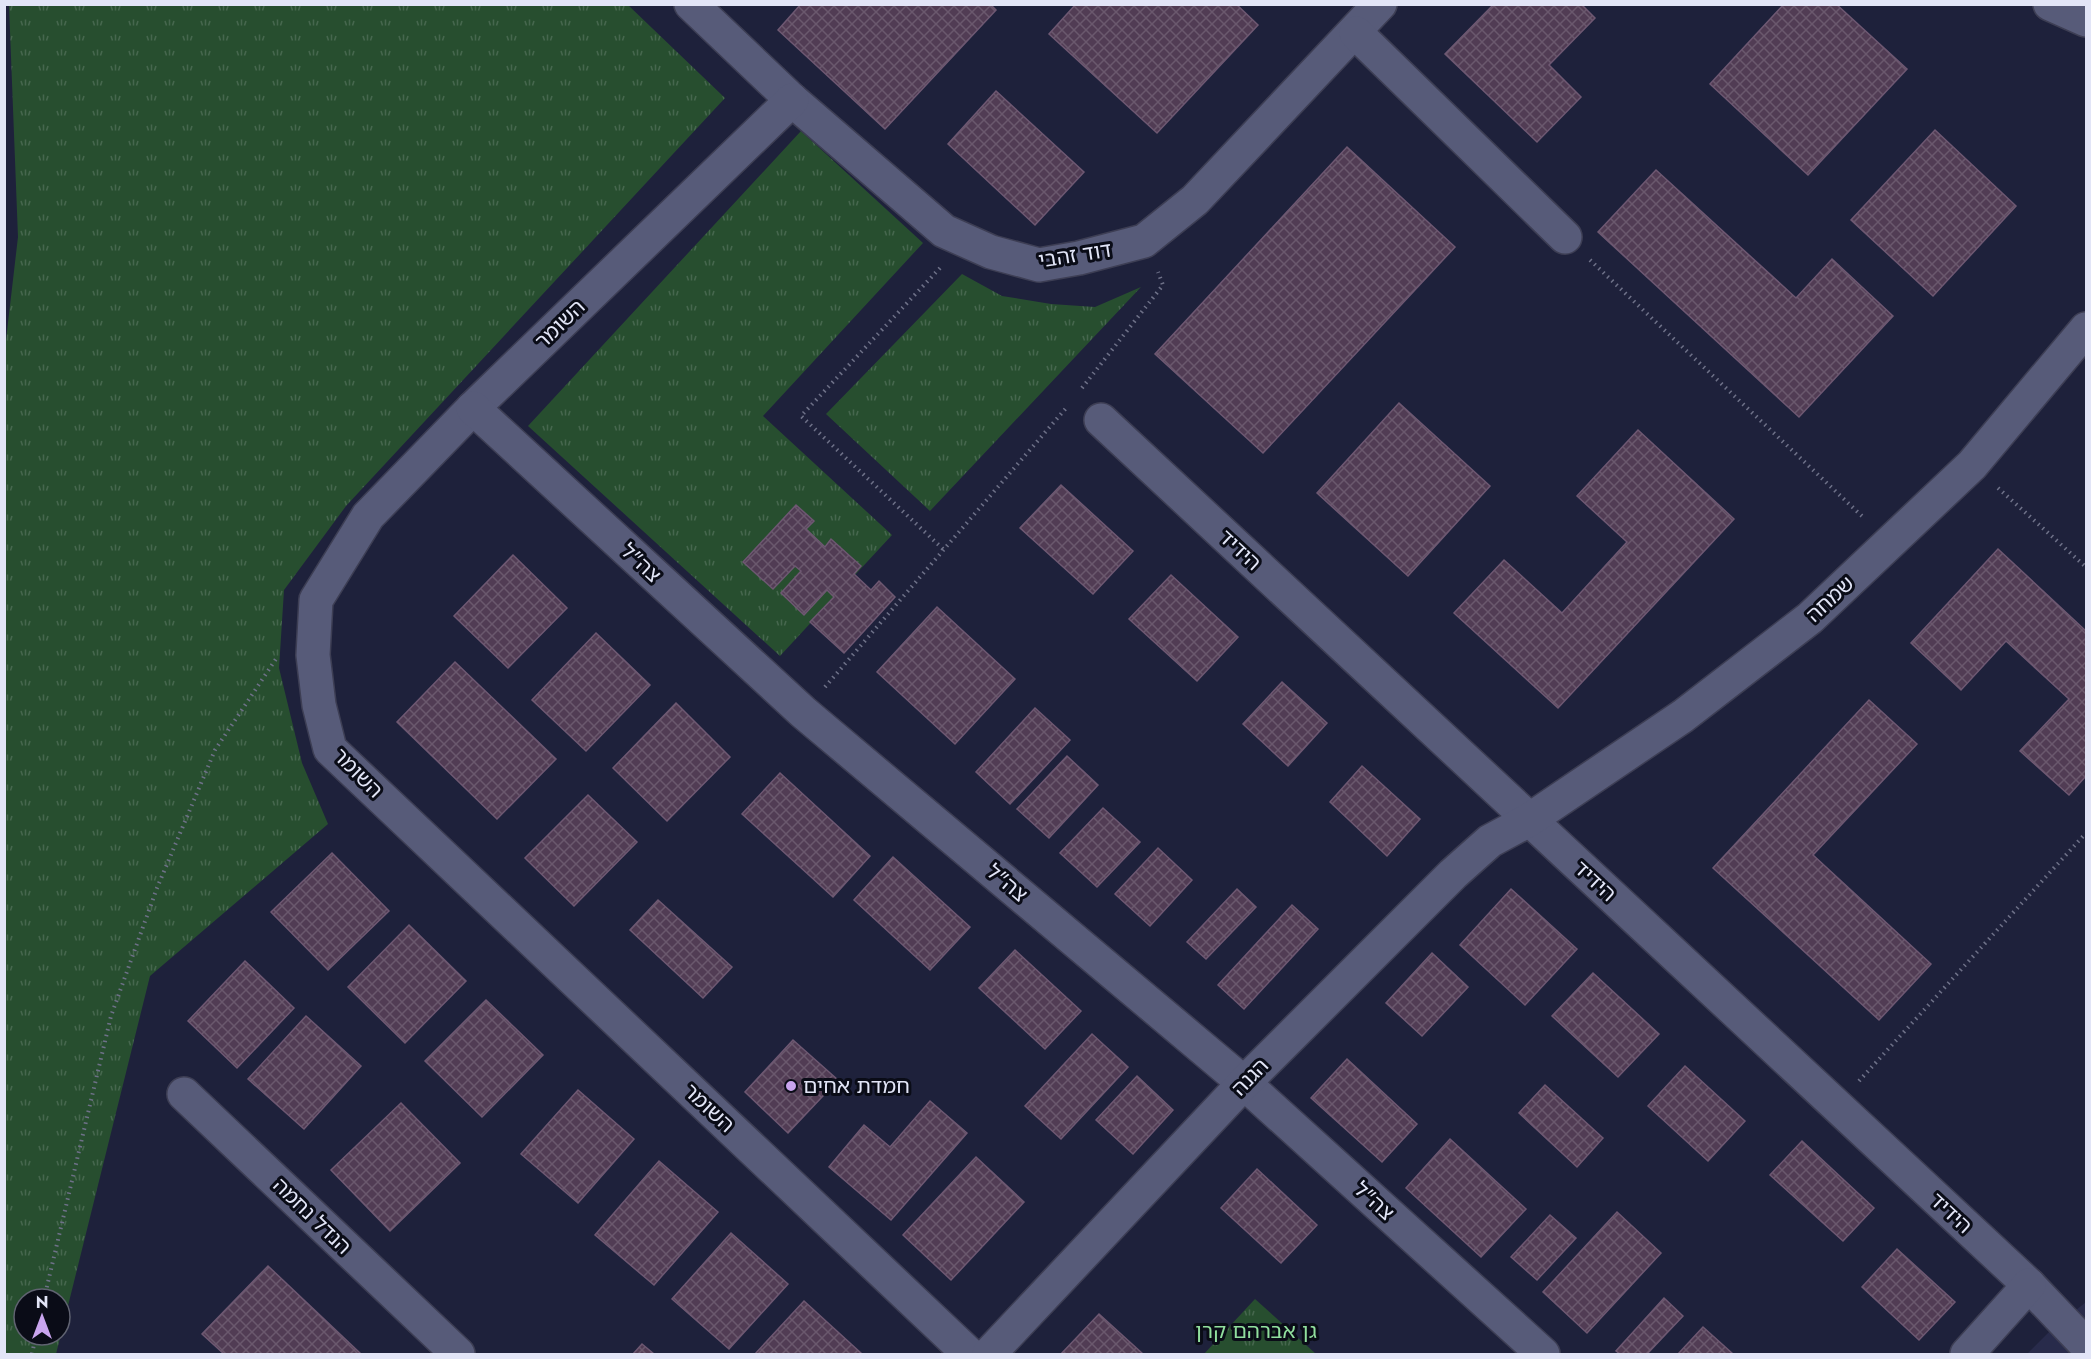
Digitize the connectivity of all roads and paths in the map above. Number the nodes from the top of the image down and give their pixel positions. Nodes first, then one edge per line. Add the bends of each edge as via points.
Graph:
1 (691, 4) edge
2 (1380, 4) edge
3 (2050, 4) edge
4 (2086, 20) edge
5 (1356, 33) junction
6 (792, 100) junction
7 (1565, 237) joint
8 (966, 241) junction
9 (1144, 242) junction
10 (2086, 329) edge
11 (1077, 395) junction
12 (473, 408) junction
13 (1101, 420) joint
14 (1972, 465) junction
15 (1890, 542) junction
16 (944, 549) junction
17 (2086, 567) edge
18 (284, 646) dead end
19 (803, 712) junction
20 (1529, 820) junction
21 (2086, 832) edge
22 (1244, 1083) junction
23 (184, 1094) dead end
24 (1836, 1106) junction
25 (2029, 1286) junction
26 (47, 1287) edge
27 (2086, 1345) edge
28 (440, 1349) edge
29 (969, 1354) edge
30 (989, 1354) edge
31 (1543, 1354) edge
32 (1967, 1354) edge

1 - 6 street, דוד זהבי
2 - 5 street, דוד זהבי
3 - 4 street
5 - 7 street
5 - 9 street, דוד זהבי via 1195,200
6 - 8 street, דוד זהבי via 944,231
6 - 12 street, השומר
7 - 15 path
8 - 9 street, דוד זהבי via 1040,265
8 - 16 path via 801,416
9 - 11 path via 1163,285
10 - 14 street, שמחה
11 - 13 path
11 - 16 path
12 - 19 street, צה"ל
12 - 29 street, השומר via 368,516 316,600 313,655 330,749
13 - 20 street, הידיד
14 - 15 street, שמחה
14 - 17 path
15 - 20 street, שמחה via 1810,618 1740,674
16 - 19 path
18 - 26 path via 215,750 157,888 111,1016
19 - 22 street, צה"ל
20 - 22 street, הגנה via 1490,841 1453,874
20 - 24 street, הידיד
21 - 24 path
22 - 30 street, הגנה
22 - 31 street, צה"ל
23 - 28 street, הנדל נחמה
24 - 25 street, הידיד
25 - 27 street, הידיד
25 - 32 street

